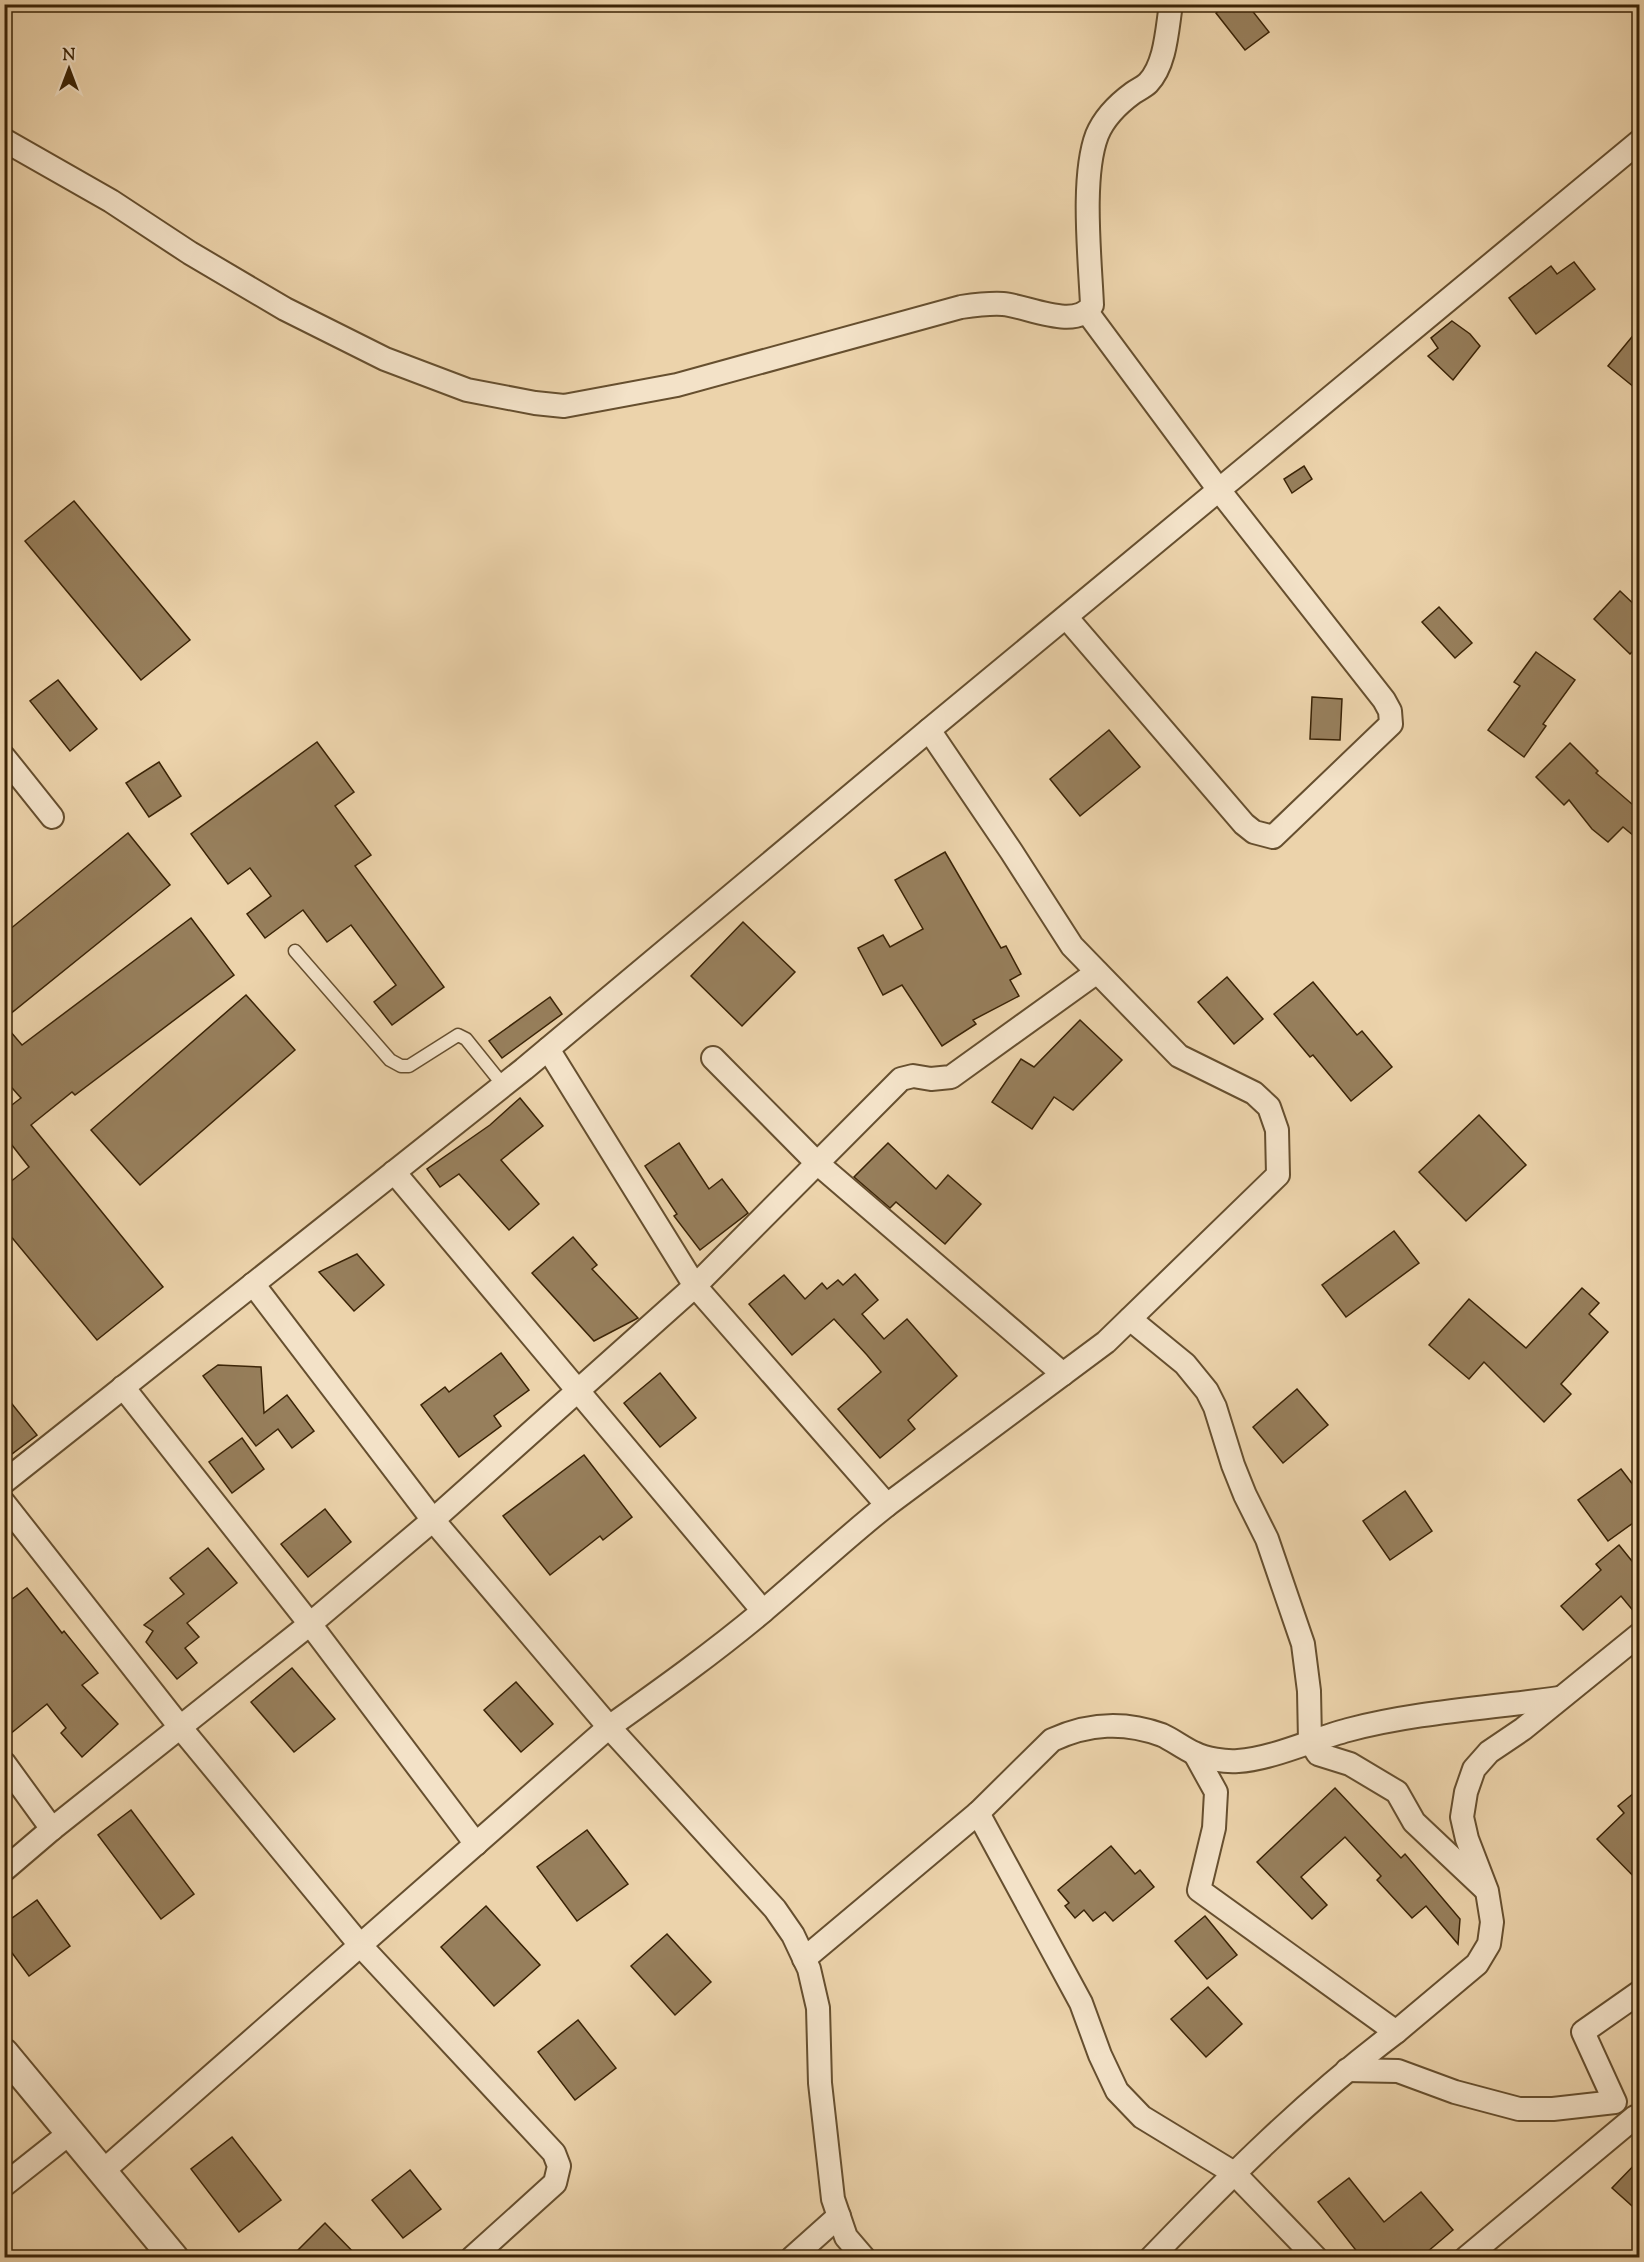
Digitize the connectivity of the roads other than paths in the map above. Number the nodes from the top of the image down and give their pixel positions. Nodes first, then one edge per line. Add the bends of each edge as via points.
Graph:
1 (1171, 4) edge
2 (4, 140) edge
3 (1640, 141) edge
4 (1087, 312) junction
5 (1219, 490) junction
6 (1066, 617) junction
7 (928, 730) junction
8 (4, 757) edge
9 (52, 817) dead end
10 (296, 951) dead end
11 (1097, 972) junction
12 (548, 1049) junction
13 (713, 1058) dead end
14 (503, 1085) junction
15 (817, 1163) junction
16 (394, 1172) junction
17 (253, 1284) junction
18 (695, 1286) junction
19 (1130, 1319) junction
20 (1063, 1374) junction
21 (123, 1388) junction
22 (576, 1390) junction
23 (4, 1482) edge
24 (4, 1503) edge
25 (887, 1505) junction
26 (433, 1520) junction
27 (763, 1611) junction
28 (310, 1624) junction
29 (1640, 1634) edge
30 (1559, 1698) junction
31 (180, 1727) junction
32 (609, 1727) junction
33 (1310, 1741) junction
34 (1195, 1754) junction
35 (4, 1763) edge
36 (978, 1813) junction
37 (52, 1829) junction
38 (476, 1844) junction
39 (4, 1870) edge
40 (1487, 1891) junction
41 (360, 1945) junction
42 (804, 1959) junction
43 (1640, 1992) edge
44 (1396, 2032) junction
45 (1582, 2032) junction
46 (4, 2053) edge
47 (1347, 2070) junction
48 (1637, 2119) edge
49 (71, 2132) junction
50 (103, 2170) junction
51 (1234, 2173) junction
52 (4, 2186) edge
53 (839, 2216) junction
54 (174, 2258) edge
55 (472, 2258) edge
56 (792, 2258) edge
57 (864, 2258) edge
58 (1151, 2258) edge
59 (1316, 2258) edge
60 (1466, 2258) edge

1 - 4 street via 1162,58 1156,70 1148,84 1109,115 1097,135 1089,184 1092,305
2 - 4 street via 285,309 385,359 467,390 535,403 564,406 677,385 980,304 1006,304 1074,318
3 - 5 street
4 - 5 street
5 - 6 street
5 - 6 street via 1390,711 1391,724 1273,837 1254,832 1244,824
6 - 7 street
7 - 11 street via 1072,946
7 - 12 street
8 - 9 street
10 - 14 lane via 390,1060 409,1066 458,1035 466,1039
11 - 15 street via 951,1077 901,1079
11 - 19 street via 1179,1056 1254,1093 1269,1107 1277,1131 1278,1175
12 - 14 street
12 - 18 street
13 - 15 street
14 - 16 street
15 - 18 street
15 - 20 street
16 - 17 street
16 - 22 street
17 - 21 street
17 - 26 street
18 - 22 street
18 - 25 street
19 - 20 street
19 - 33 street via 1185,1364 1207,1390 1215,1407 1233,1465 1267,1539 1303,1644
20 - 25 street
21 - 23 street
21 - 28 street
22 - 26 street
22 - 27 street
24 - 31 street
25 - 27 street
26 - 28 street
26 - 32 street
27 - 32 street
28 - 31 street
28 - 38 street
29 - 30 street
30 - 33 street via 1401,1718
30 - 40 street via 1474,1769 1462,1817
31 - 37 street
31 - 41 street
32 - 38 street
32 - 42 street via 775,1909
33 - 34 street via 1238,1761
33 - 40 street via 1318,1754 1350,1764 1397,1792 1414,1822
34 - 36 street via 1162,1735 1115,1724 1083,1728 1052,1740
34 - 44 street via 1216,1792 1214,1828 1199,1890
35 - 37 street
36 - 42 street
36 - 51 street via 1081,2003 1117,2091 1142,2117
37 - 39 street
38 - 41 street
40 - 44 street via 1492,1922 1490,1944 1477,1964
41 - 50 street
41 - 55 street via 554,2153 559,2166 555,2182
42 - 53 street via 818,2008 820,2083 833,2199
43 - 45 street
44 - 47 street
45 - 47 street via 1615,2102 1519,2109 1398,2071
45 - 48 street
46 - 49 street
47 - 51 street
48 - 60 street
49 - 50 street
49 - 52 street
50 - 54 street
51 - 58 street
51 - 59 street
53 - 56 street
53 - 57 street via 846,2237

